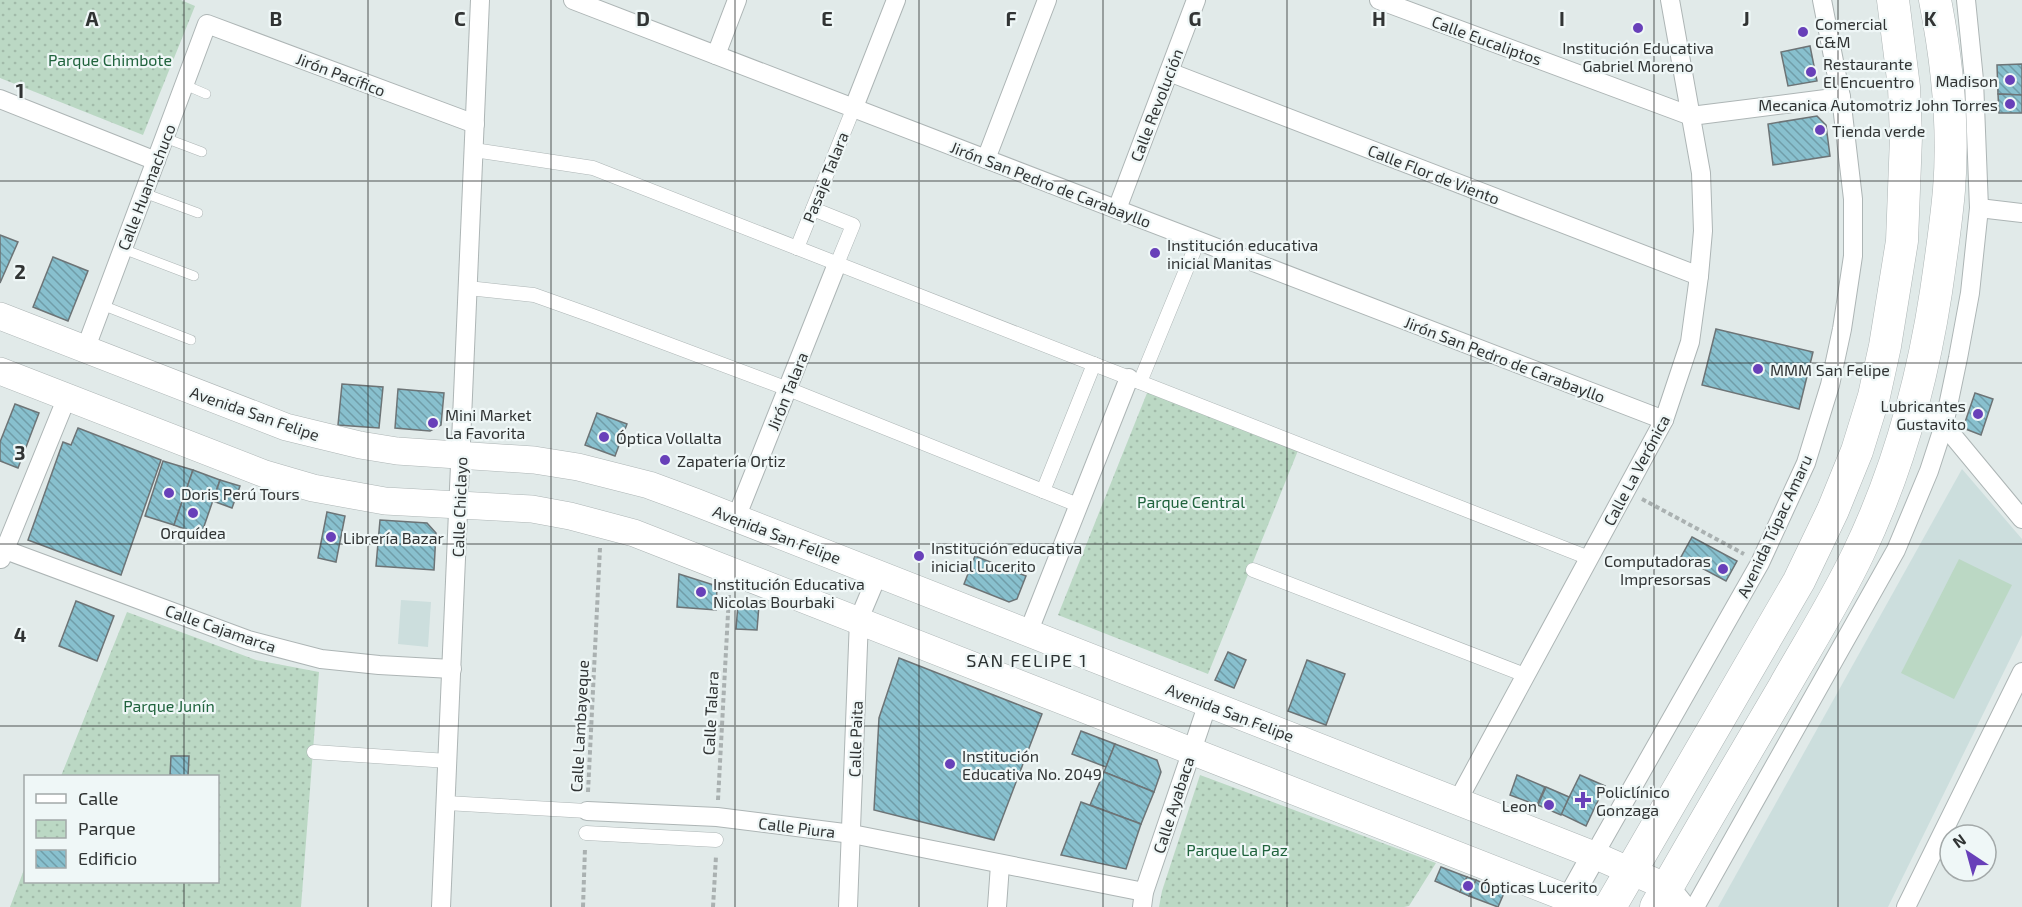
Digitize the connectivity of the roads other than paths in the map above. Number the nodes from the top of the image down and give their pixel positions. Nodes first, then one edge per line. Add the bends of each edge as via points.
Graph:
1 (480, 0) edge
2 (737, 0) edge
3 (896, 0) edge
4 (1047, 0) edge
5 (1196, 0) edge
6 (1378, 0) edge
7 (1670, 0) edge
8 (1822, 0) edge
9 (1893, 0) edge
10 (1935, 0) edge
11 (1966, 0) edge
12 (585, 2) edge
13 (207, 24) joint
14 (716, 55) junction
15 (1169, 72) junction
16 (1960, 81) junction
17 (184, 85) junction
18 (206, 94) dead end
19 (1841, 97) junction
20 (0, 99) edge
21 (854, 107) junction
22 (1691, 116) junction
23 (475, 124) junction
24 (165, 138) junction
25 (474, 150) junction
26 (202, 152) dead end
27 (986, 159) junction
28 (156, 161) junction
29 (144, 193) junction
30 (1979, 208) junction
31 (813, 209) junction
32 (1117, 209) junction
33 (198, 213) dead end
34 (2022, 213) edge
35 (1198, 241) junction
36 (797, 248) junction
37 (123, 249) junction
38 (837, 264) junction
39 (194, 276) dead end
40 (1699, 276) junction
41 (468, 288) junction
42 (102, 305) junction
43 (0, 316) edge
44 (190, 340) dead end
45 (85, 350) junction
46 (1094, 364) junction
47 (0, 371) edge
48 (1134, 380) junction
49 (788, 389) junction
50 (68, 397) junction
51 (1911, 414) junction
52 (1664, 420) junction
53 (1944, 425) junction
54 (461, 455) junction
55 (1043, 491) junction
56 (459, 505) junction
57 (1078, 506) junction
58 (736, 518) junction
59 (2022, 519) edge
60 (1, 553) edge
61 (1589, 558) junction
62 (1254, 570) dead end
63 (878, 574) junction
64 (859, 619) junction
65 (1028, 633) junction
66 (452, 669) junction
67 (2022, 672) edge
68 (1525, 675) junction
69 (2017, 697) edge
70 (1208, 704) junction
71 (1191, 750) junction
72 (314, 752) dead end
73 (448, 761) junction
74 (1457, 802) junction
75 (446, 803) junction
76 (587, 811) joint
77 (586, 833) road end
78 (852, 834) junction
79 (716, 840) road end
80 (1594, 855) junction
81 (1000, 865) junction
82 (1631, 872) junction
83 (1143, 900) edge
84 (1668, 900) edge
85 (1575, 904) edge
86 (441, 907) edge
87 (848, 907) edge
88 (997, 907) edge
89 (1610, 907) edge
90 (1695, 907) edge
91 (1906, 907) edge

1 - 23 street, Calle Chiclayo
2 - 14 street
3 - 21 street
4 - 27 street
5 - 15 street, Calle Revolución
6 - 22 street, Calle Eucaliptos
7 - 22 street, Calle La Verónica
8 - 19 street, Avenida Túpac Amaru
9 - 82 highway via 1904,87 1906,186 1902,241 1874,396 1857,451 1799,582
10 - 16 highway via 1940,27
11 - 16 street via 1970,29
12 - 14 street, Jirón San Pedro de Carabayllo
13 - 17 street, Calle Huamachuco
13 - 23 street, Jirón Pacífico
14 - 21 street, Jirón San Pedro de Carabayllo
15 - 32 street, Calle Revolución
15 - 40 street, Calle Flor de Viento
16 - 30 street
16 - 51 highway via 1950,147 1945,235
17 - 18 lane
17 - 24 street, Calle Huamachuco
19 - 22 street, Calle Eucaliptos
19 - 80 street, Avenida Túpac Amaru via 1853,199 1853,256 1830,384 1806,463 1760,563
20 - 28 street
21 - 27 street, Jirón San Pedro de Carabayllo
21 - 31 street, Pasaje Talara
22 - 40 street, Calle La Verónica via 1701,173 1703,231
23 - 25 street, Calle Chiclayo
24 - 26 lane
24 - 28 street, Calle Huamachuco
25 - 36 street via 593,168
25 - 41 street, Calle Chiclayo
27 - 32 street, Jirón San Pedro de Carabayllo
28 - 29 street, Calle Huamachuco
29 - 33 lane
29 - 37 street, Calle Huamachuco
30 - 34 street
30 - 53 street via 1970,293
31 - 36 street, Pasaje Talara
31 - 38 street via 853,225
32 - 35 street, Jirón San Pedro de Carabayllo
35 - 48 street
35 - 52 street, Jirón San Pedro de Carabayllo
36 - 38 street
37 - 39 lane
37 - 42 street, Calle Huamachuco
38 - 46 street
38 - 49 street, Jirón Talara
40 - 52 street, Calle La Verónica via 1689,342
41 - 49 street via 534,295
41 - 54 street, Calle Chiclayo
42 - 44 lane
42 - 45 street, Calle Huamachuco
43 - 45 main road, Avenida San Felipe
45 - 54 main road, Avenida San Felipe via 286,427 397,451
46 - 48 street
46 - 55 street
47 - 50 main road
48 - 57 street
48 - 61 street
49 - 55 street
49 - 58 street, Jirón Talara
50 - 56 main road via 265,474 313,488 385,501
50 - 60 street
51 - 53 street
51 - 84 highway via 1858,555
52 - 61 street, Calle La Verónica
53 - 59 street
53 - 90 street via 1896,550
54 - 56 street, Calle Chiclayo
54 - 58 main road, Avenida San Felipe via 578,467 649,485
55 - 57 street
56 - 64 main road via 532,508 634,532
56 - 66 street, Calle Chiclayo
57 - 65 street
58 - 63 main road, Avenida San Felipe
60 - 66 street, Calle Cajamarca via 248,640 321,659
61 - 68 street, Calle La Verónica
62 - 68 street
63 - 64 street, Calle Paita
63 - 65 main road, Avenida San Felipe
64 - 71 main road
64 - 78 street, Calle Paita
65 - 70 main road, Avenida San Felipe
66 - 73 street, Calle Chiclayo
67 - 69 street
68 - 74 street, Calle La Verónica
69 - 91 street
70 - 71 street, Calle Ayabaca
70 - 74 main road, Avenida San Felipe
71 - 83 street, Calle Ayabaca
71 - 85 main road
72 - 73 street
73 - 75 street, Calle Chiclayo
74 - 80 main road, Avenida San Felipe
75 - 76 street, Calle Piura
75 - 86 street, Calle Chiclayo
76 - 78 street, Calle Piura via 717,817
77 - 79 street
78 - 81 street, Calle Piura
78 - 87 street, Calle Paita
80 - 82 main road, Avenida San Felipe
80 - 85 street, Avenida Túpac Amaru
81 - 83 street, Calle Piura
81 - 88 street
82 - 84 main road, Avenida San Felipe
82 - 89 highway

